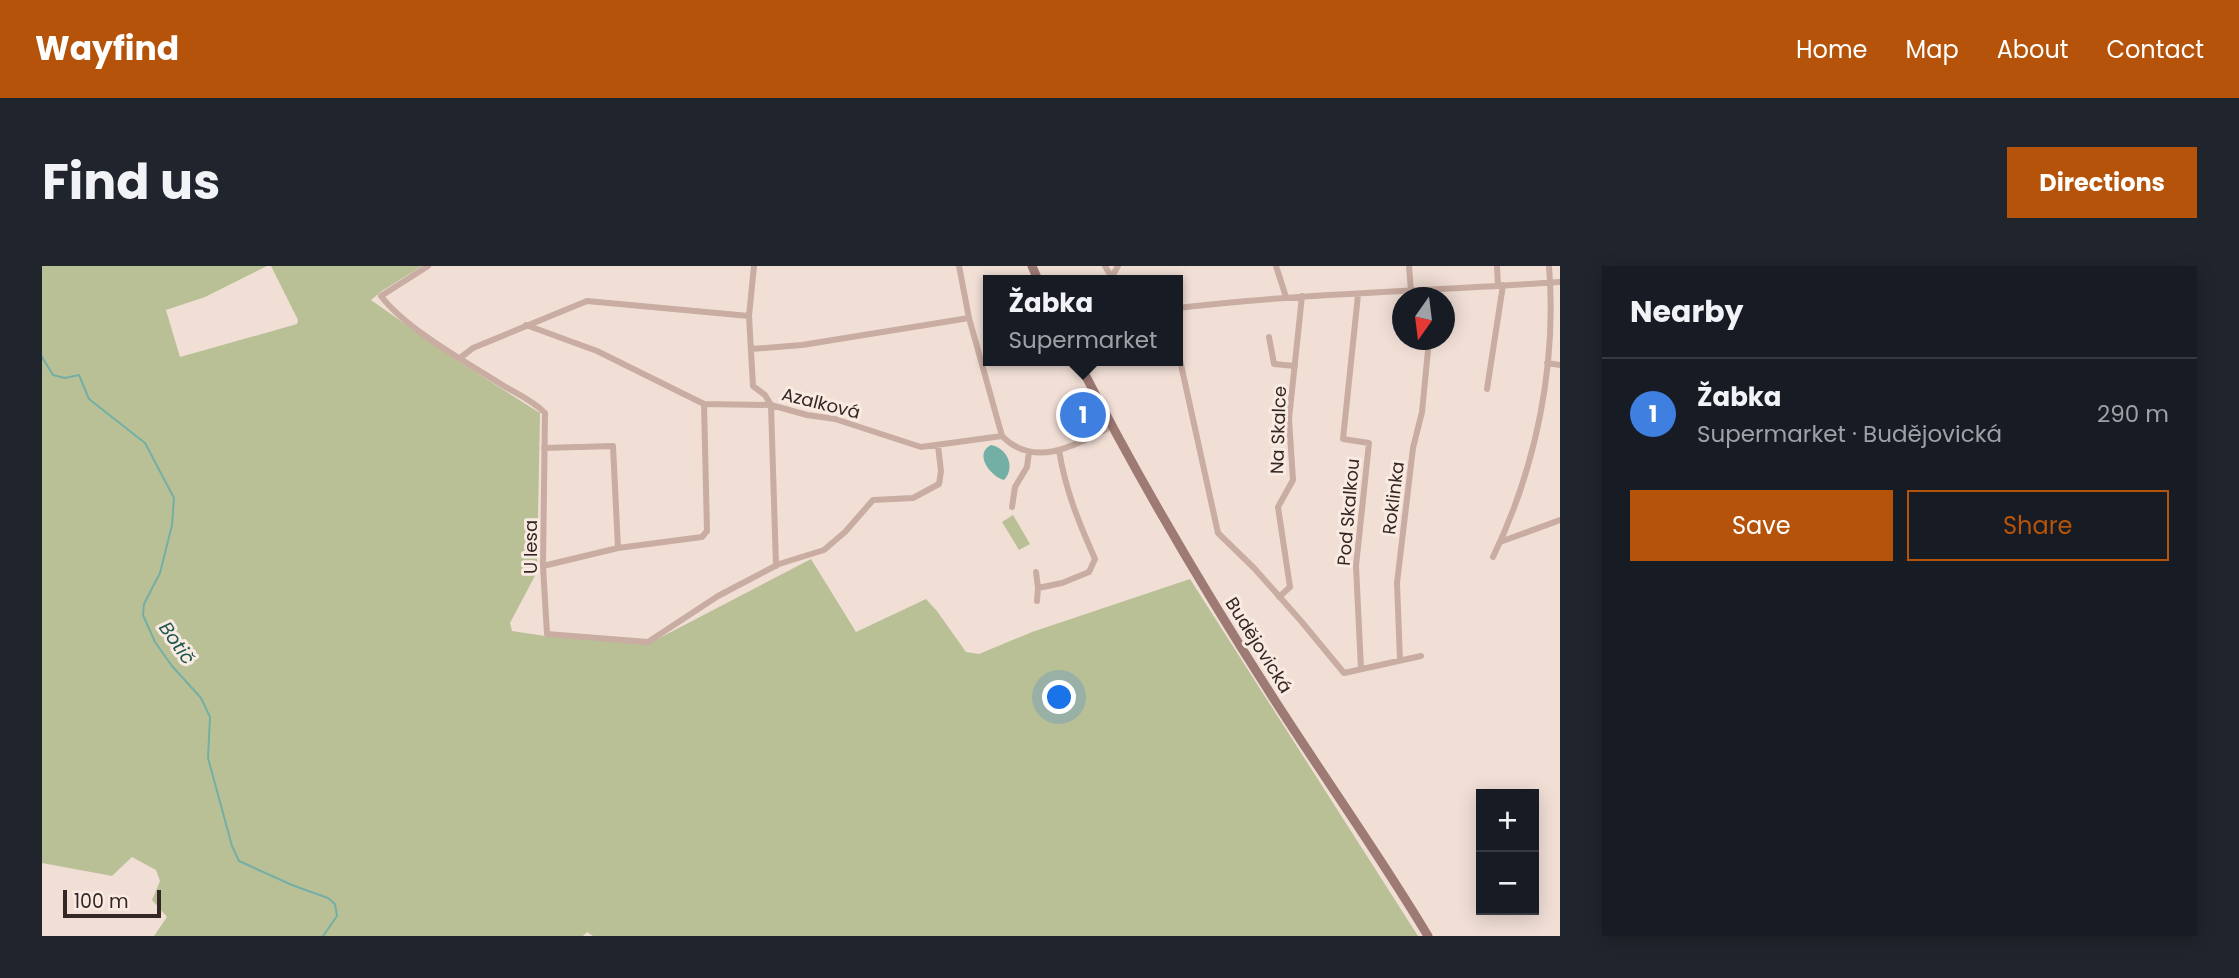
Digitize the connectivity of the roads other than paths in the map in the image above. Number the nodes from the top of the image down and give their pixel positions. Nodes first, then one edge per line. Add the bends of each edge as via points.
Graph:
1 (428, 266) edge
2 (754, 266) edge
3 (959, 266) edge
4 (1276, 266) edge
5 (1409, 266) edge
6 (1497, 266) edge
7 (1549, 266) edge
8 (1560, 282) edge
9 (1550, 283) junction
10 (1501, 286) junction
11 (1411, 287) edge
12 (1455, 291) edge
13 (1392, 292) edge
14 (1358, 295) junction
15 (1302, 296) junction
16 (1286, 297) junction
17 (1183, 307) edge
18 (749, 316) junction
19 (969, 318) junction
20 (526, 326) junction
21 (1269, 337) dead end
22 (751, 349) junction
23 (1428, 350) edge
24 (460, 358) junction
25 (1547, 363) junction
26 (1560, 365) edge
27 (1081, 366) edge
28 (1181, 366) edge
29 (1295, 366) junction
30 (1487, 389) dead end
31 (704, 404) junction
32 (771, 405) junction
33 (1112, 426) junction
34 (1002, 436) junction
35 (938, 446) junction
36 (544, 448) junction
37 (1059, 450) junction
38 (1029, 452) junction
39 (1012, 507) dead end
40 (1560, 520) edge
41 (1500, 542) junction
42 (618, 548) junction
43 (1493, 556) dead end
44 (543, 566) junction
45 (776, 566) junction
46 (1036, 572) dead end
47 (1038, 587) junction
48 (1279, 597) junction
49 (1037, 601) dead end
50 (1421, 656) dead end
51 (1400, 660) junction
52 (1361, 670) junction
53 (1428, 936) edge

1 - 24 street, U lesa via 381,296 405,320
2 - 18 street
3 - 19 street
4 - 16 street
5 - 11 street
6 - 10 street
7 - 9 street
8 - 9 street
9 - 10 street
9 - 25 street
10 - 12 street
10 - 30 street
13 - 14 street
14 - 15 street
14 - 52 street, Pod Skalkou via 1343,439 1369,443 1356,566
15 - 16 street
15 - 29 street, Na Skalce
16 - 17 street
18 - 20 street via 587,301
18 - 22 street
19 - 22 street
19 - 34 street
20 - 24 street
20 - 31 street, Azalková via 597,351
21 - 29 street via 1274,364
22 - 32 street via 753,386
23 - 51 street, Roklinka via 1397,583
24 - 36 street, U lesa via 545,412
25 - 26 street
25 - 41 street via 1528,466
27 - 33 main road, Budějovická
28 - 48 street via 1218,533
29 - 48 street, Na Skalce via 1289,419 1293,480 1278,507 1290,587
31 - 32 street, Azalková
31 - 42 street via 707,531 702,537
32 - 35 street, Azalková via 835,419 920,447
32 - 45 street
33 - 37 street
33 - 53 main road, Budějovická via 1272,697
34 - 35 street, Azalková
34 - 38 street via 1013,447
35 - 45 street via 939,484 913,498 873,500 824,550
36 - 42 street via 613,446
36 - 44 street, U lesa
37 - 38 street
37 - 47 street via 1063,478 1095,559 1089,572
38 - 39 street
40 - 41 street
41 - 43 street
42 - 44 street
44 - 45 street, U lesa via 547,634 648,642 718,596
46 - 47 street
47 - 49 street
48 - 52 street via 1344,673
50 - 51 street
51 - 52 street

